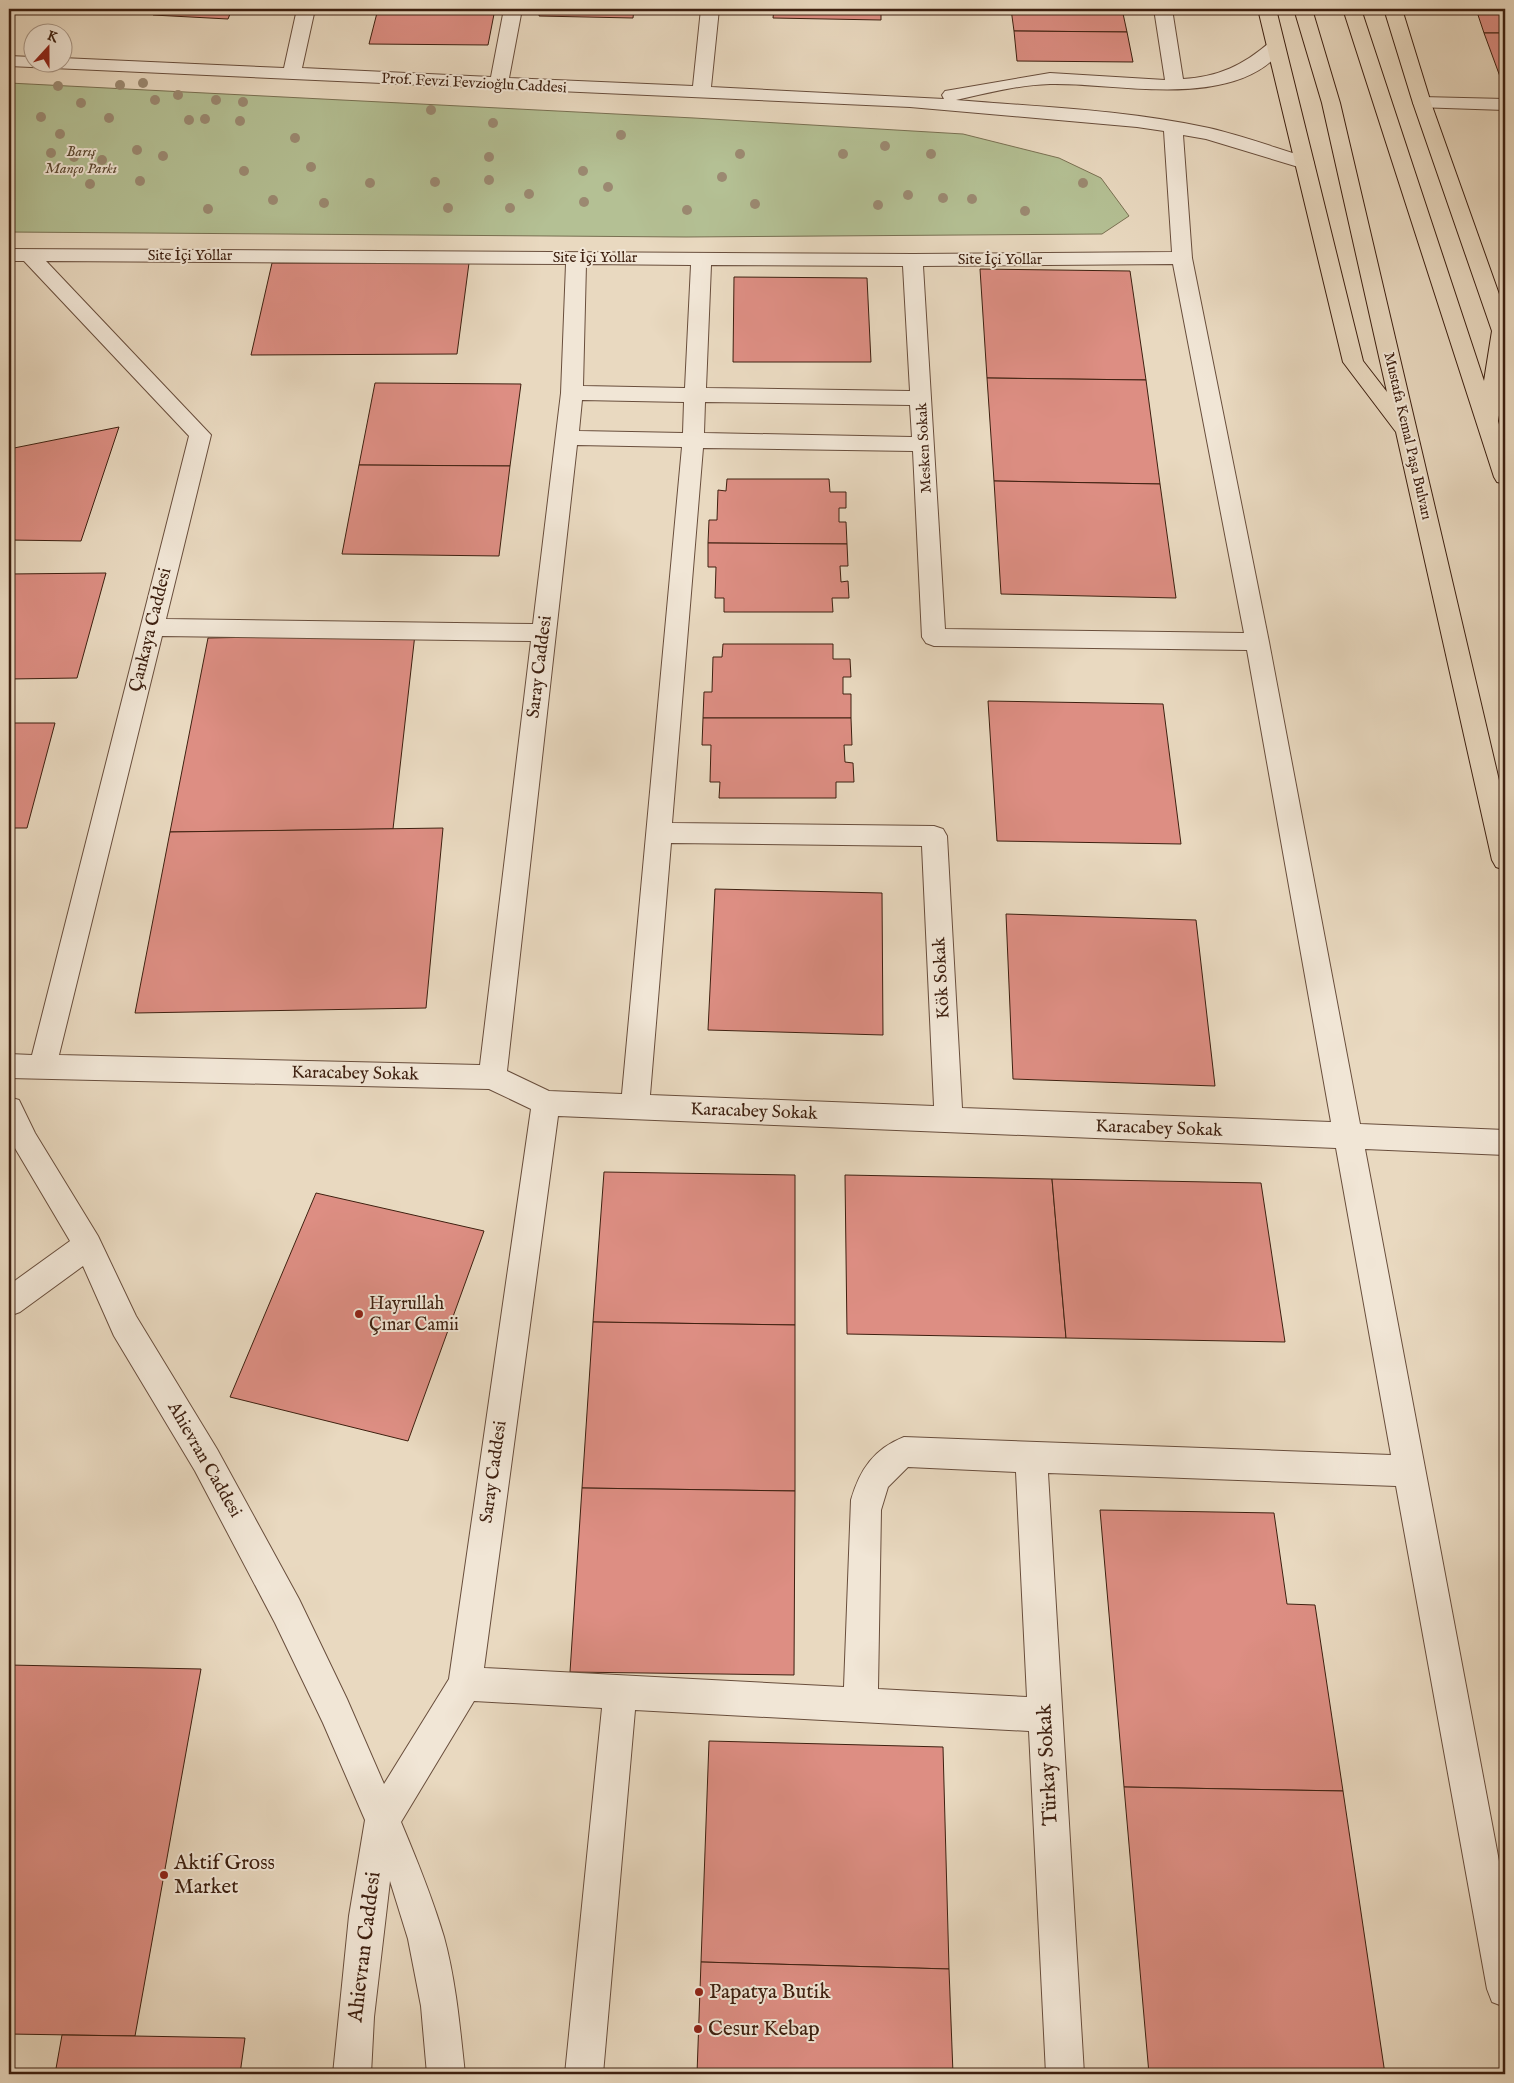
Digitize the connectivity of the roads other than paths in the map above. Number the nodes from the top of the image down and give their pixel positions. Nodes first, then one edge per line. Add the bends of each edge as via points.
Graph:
1 (306, 9) edge
2 (513, 9) edge
3 (710, 9) edge
4 (1163, 9) edge
5 (1267, 9) edge
6 (1392, 9) edge
7 (1353, 11) edge
8 (1304, 12) edge
9 (1276, 46) junction
10 (9, 61) edge
11 (22, 62) edge
12 (72, 64) edge
13 (291, 75) junction
14 (499, 84) junction
15 (1175, 85) junction
16 (701, 93) junction
17 (910, 101) junction
18 (1422, 103) junction
19 (1505, 105) edge
20 (1173, 127) junction
21 (1305, 163) junction
22 (19, 255) edge
23 (576, 257) junction
24 (701, 258) junction
25 (1182, 258) junction
26 (913, 260) junction
27 (572, 393) junction
28 (694, 395) junction
29 (921, 398) junction
30 (1488, 425) junction
31 (1407, 433) junction
32 (567, 438) junction
33 (693, 440) junction
34 (924, 444) junction
35 (1505, 477) edge
36 (152, 627) junction
37 (544, 634) junction
38 (1257, 642) junction
39 (659, 833) junction
40 (1505, 860) edge
41 (9, 1066) edge
42 (43, 1066) junction
43 (492, 1077) junction
44 (546, 1103) junction
45 (635, 1107) junction
46 (9, 1109) edge
47 (949, 1120) junction
48 (1350, 1137) junction
49 (1505, 1142) edge
50 (88, 1245) junction
51 (9, 1302) edge
52 (1031, 1456) junction
53 (1408, 1471) junction
54 (465, 1684) junction
55 (620, 1693) junction
56 (861, 1705) junction
57 (1045, 1715) junction
58 (382, 1820) junction
59 (1505, 1989) edge
60 (352, 2074) edge
61 (446, 2074) edge
62 (584, 2074) edge
63 (1065, 2074) edge

1 - 13 street
2 - 14 street
3 - 16 street
4 - 15 street
5 - 9 highway
6 - 18 highway
7 - 30 highway
8 - 31 highway, Mustafa Kemal Paşa Bulvarı via 1331,103
9 - 15 street via 1266,57 1234,74
9 - 21 highway
10 - 11 street
12 - 13 street, Prof. Fevzi Fevzioğlu Caddesi
13 - 14 street, Prof. Fevzi Fevzioğlu Caddesi
14 - 16 street, Prof. Fevzi Fevzioğlu Caddesi
15 - 17 street via 1046,79
16 - 17 street, Prof. Fevzi Fevzioğlu Caddesi
17 - 20 street
18 - 19 street
18 - 30 highway via 1502,331
20 - 21 street via 1242,142
20 - 25 street
21 - 31 highway via 1353,362
22 - 23 street, Site İçi Yollar
22 - 36 street, Çankaya Caddesi via 200,436
23 - 24 street, Site İçi Yollar
23 - 27 street, Saray Caddesi
24 - 26 street, Site İçi Yollar
24 - 28 street
25 - 26 street, Site İçi Yollar
25 - 38 street
26 - 29 street, Mesken Sokak
27 - 28 street
27 - 32 street, Saray Caddesi
28 - 29 street
28 - 33 street
29 - 34 street, Mesken Sokak
30 - 35 highway
31 - 40 highway, Mustafa Kemal Paşa Bulvarı
32 - 33 street
32 - 37 street, Saray Caddesi
33 - 34 street
33 - 39 street
34 - 38 street, Mesken Sokak via 934,637
36 - 37 street
36 - 42 street, Çankaya Caddesi
37 - 43 street, Saray Caddesi
38 - 48 street
39 - 45 street
39 - 47 street, Kök Sokak via 934,836
41 - 42 street, Karacabey Sokak
42 - 43 street, Karacabey Sokak
43 - 44 street, Karacabey Sokak
44 - 45 street, Karacabey Sokak
44 - 54 street, Saray Caddesi
45 - 47 street, Karacabey Sokak
46 - 50 street, Ahievran Caddesi via 25,1142
47 - 48 street, Karacabey Sokak
48 - 49 street, Karacabey Sokak
48 - 53 street
50 - 51 street
50 - 58 street, Ahievran Caddesi via 125,1326 206,1460 287,1611
52 - 53 street
52 - 56 street via 904,1452 879,1470 868,1489 865,1510
52 - 57 street, Türkay Sokak
53 - 59 street
54 - 55 street
54 - 58 street, Saray Caddesi
55 - 56 street
55 - 62 street
56 - 57 street
57 - 63 street, Türkay Sokak
58 - 60 street, Ahievran Caddesi via 367,1916
58 - 61 street, Ahievran Caddesi via 407,1877 426,1939 439,2006

